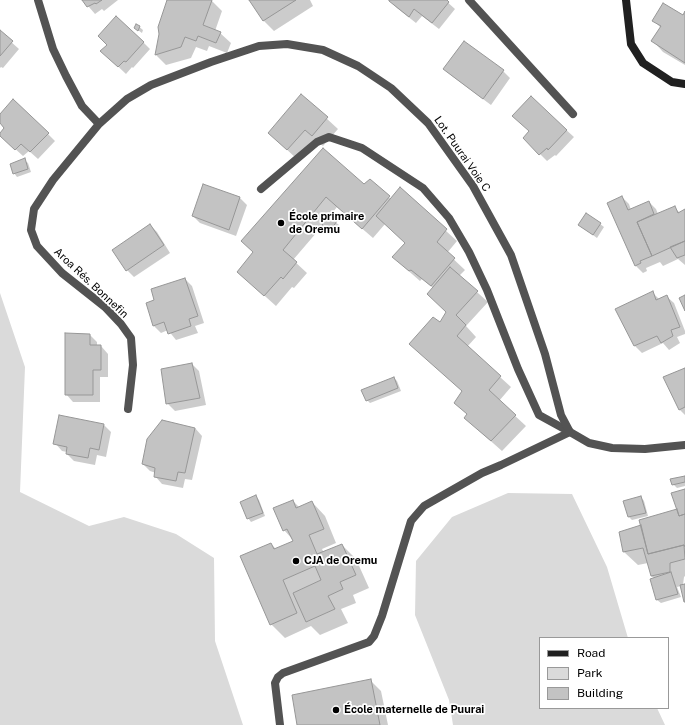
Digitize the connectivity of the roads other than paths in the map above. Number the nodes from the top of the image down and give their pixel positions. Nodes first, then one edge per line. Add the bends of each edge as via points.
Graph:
1 (38, 0) edge
2 (468, 0) edge
3 (626, 0) edge
4 (685, 84) edge
5 (573, 114) dead end
6 (99, 124) junction
7 (53, 180) joint
8 (261, 189) dead end
9 (128, 409) dead end
10 (570, 432) junction
11 (685, 445) edge
12 (280, 725) edge

1 - 6 street via 53,49 66,76 82,106
2 - 5 street
3 - 4 main road via 631,44 643,63 672,82
6 - 7 street, Lot. Puurai Voie C
6 - 10 street, Lot. Puurai Voie C via 127,99 151,86 259,46 287,44 322,50 358,66 391,88 428,123 473,186 511,255 545,354 561,415
7 - 9 street, Aroa Rés. Bonnefin via 34,209 31,230 37,246 62,273 105,307 131,338 133,365
8 - 10 street via 317,142 330,137 362,148 423,188 449,218 469,252 539,415
10 - 11 street via 590,443 612,448 645,449
10 - 12 street via 482,473 424,506 411,521 374,636 369,642 278,677 275,683

